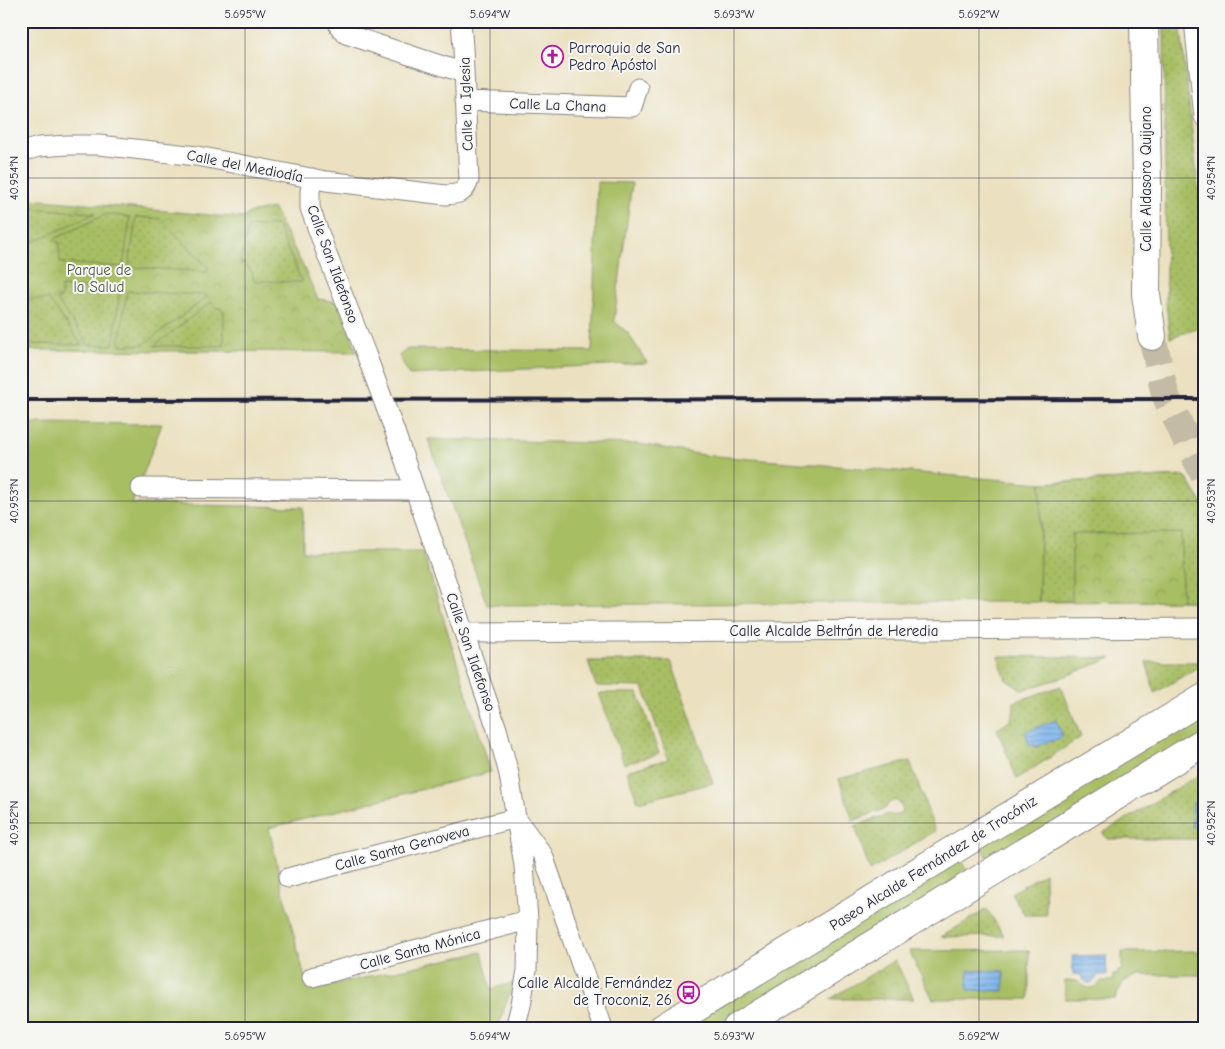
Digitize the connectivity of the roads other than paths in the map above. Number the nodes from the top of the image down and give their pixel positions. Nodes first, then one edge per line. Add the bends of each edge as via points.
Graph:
1 (461, 21) edge
2 (1144, 21) edge
3 (1194, 21) edge
4 (339, 23) edge
5 (464, 73) junction
6 (638, 88) dead end
7 (465, 101) junction
8 (1204, 117) edge
9 (21, 152) edge
10 (312, 178) junction
11 (467, 188) joint
12 (1152, 336) tunnel mouth
13 (141, 488) dead end
14 (415, 490) junction
15 (1204, 628) edge
16 (465, 633) junction
17 (1204, 698) edge
18 (1204, 742) edge
19 (516, 818) junction
20 (288, 878) dead end
21 (528, 920) junction
22 (312, 977) dead end
23 (515, 1028) edge
24 (603, 1028) edge
25 (664, 1028) edge
26 (737, 1028) edge

1 - 5 street, Calle la Iglesia
2 - 12 main road, Calle Aldasoro Quijano via 1146,294
3 - 8 street
4 - 5 street via 346,34
5 - 7 street, Calle la Iglesia
6 - 7 street, Calle La Chana via 632,107
7 - 11 street, Calle la Iglesia
9 - 10 street, Calle del Mediodía via 39,147 99,145 198,156
10 - 11 street, Calle del Mediodía via 446,195 456,195
10 - 14 street, Calle San Ildefonso, bridge via 310,208
13 - 14 street
14 - 16 street, Calle San Ildefonso
15 - 16 street, Calle Alcalde Beltrán de Heredia
16 - 19 street, Calle San Ildefonso via 497,729
17 - 25 main road, Paseo Alcalde Fernández de Trocóniz
18 - 26 main road
19 - 20 street, Calle Santa Genoveva
19 - 21 street, Calle San Ildefonso
19 - 24 street, Calle San Ildefonso via 543,855
21 - 22 street, Calle Santa Mónica
21 - 23 street, Calle San Ildefonso via 527,970

